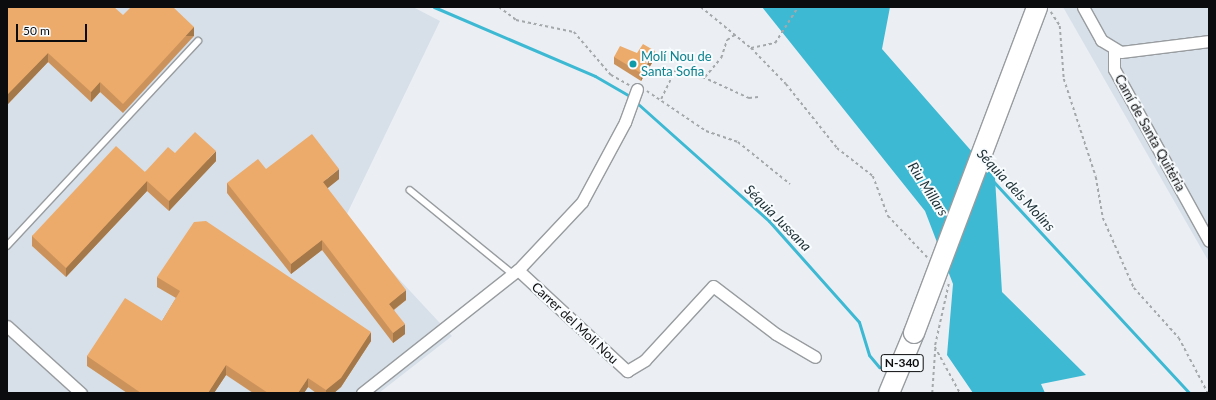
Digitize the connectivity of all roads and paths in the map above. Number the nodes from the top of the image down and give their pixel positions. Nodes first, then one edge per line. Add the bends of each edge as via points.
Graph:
1 (499, 7) edge
2 (701, 7) edge
3 (798, 7) edge
4 (1036, 7) edge
5 (1049, 7) edge
6 (1083, 7) edge
7 (736, 34) junction
8 (198, 41) dead end
9 (1209, 41) edge
10 (751, 48) junction
11 (1114, 50) junction
12 (705, 77) junction
13 (637, 89) junction
14 (758, 97) dead end
15 (661, 99) junction
16 (790, 184) dead end
17 (410, 190) dead end
18 (1209, 241) edge
19 (7, 246) edge
20 (933, 263) dead end
21 (515, 272) junction
22 (948, 278) dead end
23 (7, 326) edge
24 (935, 348) junction
25 (815, 357) dead end
26 (81, 393) edge
27 (362, 393) edge
28 (889, 393) edge
29 (932, 393) edge
30 (960, 393) edge
31 (1208, 393) edge

1 - 13 path via 516,20 574,32 611,74
2 - 7 path
3 - 10 path via 775,43
4 - 28 highway, N-340, bridge via 914,333
5 - 31 path via 1060,26 1064,79 1096,177 1103,218 1134,288 1179,338
6 - 11 street via 1101,40
7 - 10 path
7 - 12 path via 727,40 721,58
8 - 19 lane
9 - 11 street via 1128,52
10 - 20 path via 786,84 837,148 873,176 888,216
11 - 18 street, Camí de Santa Quitèria via 1114,69
12 - 14 path via 748,98
12 - 15 path via 676,68
13 - 15 path
13 - 21 street via 625,122 582,202
15 - 16 path via 706,131 738,142
17 - 21 lane
21 - 25 street, Carrer del Molí Nou via 627,371 645,360 713,286 776,334
21 - 27 street
22 - 24 path via 949,294
23 - 26 street
24 - 29 path
24 - 30 path

